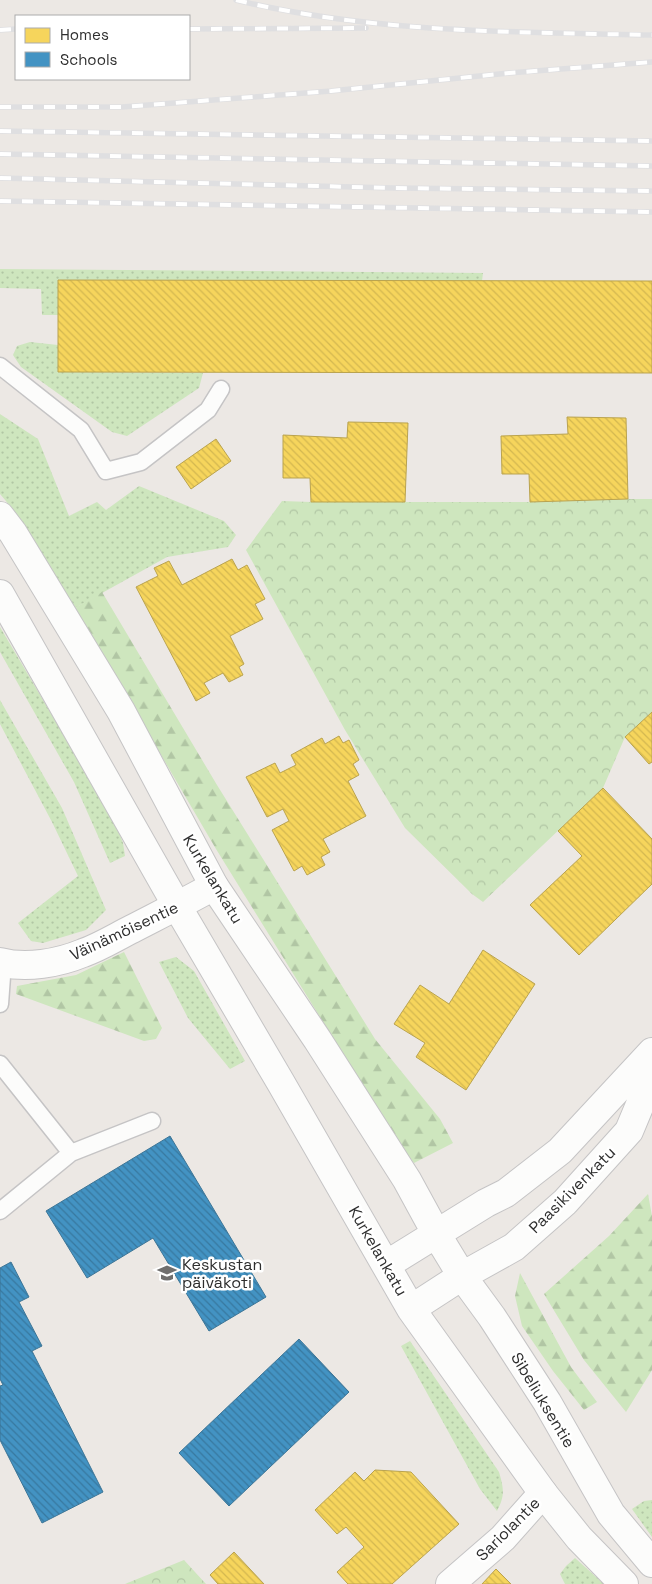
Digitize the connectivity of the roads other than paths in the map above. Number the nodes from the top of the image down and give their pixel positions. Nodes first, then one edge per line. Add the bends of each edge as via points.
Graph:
1 (0, 366) edge
2 (221, 388) dead end
3 (0, 516) edge
4 (0, 594) edge
5 (214, 886) junction
6 (177, 906) junction
7 (1, 963) edge
8 (0, 1004) edge
9 (652, 1052) edge
10 (0, 1064) edge
11 (652, 1076) edge
12 (152, 1121) dead end
13 (71, 1153) junction
14 (0, 1211) edge
15 (437, 1235) junction
16 (386, 1265) junction
17 (462, 1276) junction
18 (411, 1309) junction
19 (543, 1493) junction
20 (652, 1563) edge
21 (450, 1584) edge
22 (624, 1584) edge

1 - 2 lane via 81,430 106,471 141,462 208,410
3 - 5 street, Kurkelankatu via 121,711
4 - 6 street, Kurkelankatu
5 - 6 street, Väinämöisentie
5 - 15 street, Kurkelankatu via 402,1172
6 - 7 street, Väinämöisentie via 64,960 23,965
6 - 16 street, Kurkelankatu
7 - 8 lane
9 - 15 street via 560,1151 506,1193
10 - 13 lane
11 - 17 street, Paasikivenkatu via 629,1131 565,1202 514,1247
12 - 13 lane
13 - 14 lane
15 - 16 street
15 - 17 street, Sibeliuksentie
16 - 18 street, Kurkelankatu
17 - 18 street, Paasikivenkatu
17 - 20 street, Sibeliuksentie via 547,1402 610,1514
18 - 19 street
19 - 21 street, Sariolantie via 503,1538
19 - 22 street via 579,1538

